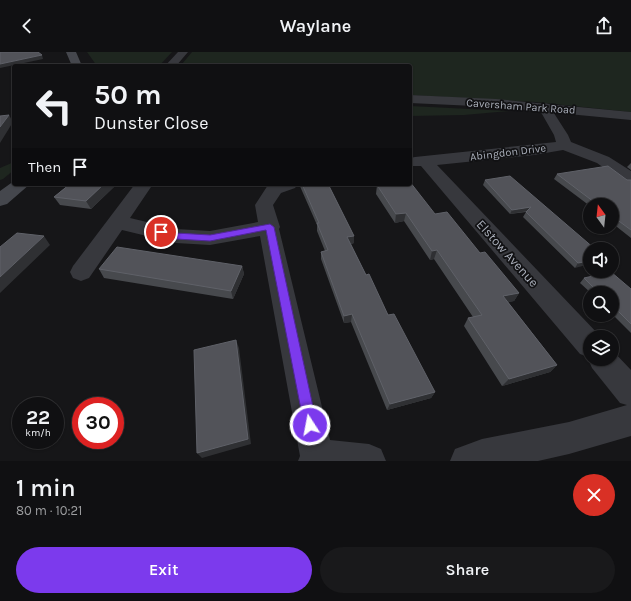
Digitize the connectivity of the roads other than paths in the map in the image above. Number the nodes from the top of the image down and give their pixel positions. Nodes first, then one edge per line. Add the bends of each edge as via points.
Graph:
1 (71, 52) edge
2 (183, 52) edge
3 (77, 64) edge
4 (172, 64) edge
5 (412, 99) edge
6 (544, 107) junction
7 (631, 116) edge
8 (564, 145) junction
9 (418, 162) edge
10 (631, 178) edge
11 (283, 186) edge
12 (142, 187) dead end
13 (117, 222) junction
14 (270, 227) junction
15 (81, 272) dead end
16 (583, 338) edge
17 (608, 366) edge
18 (631, 392) edge
19 (631, 420) edge
20 (316, 458) edge
21 (369, 461) edge
22 (467, 461) edge

1 - 3 main road
2 - 4 street
5 - 6 street, Caversham Park Road
6 - 7 street, Caversham Park Road
6 - 8 street, Abingdon Drive via 561,135
8 - 9 street, Abingdon Drive
8 - 10 street via 603,160
9 - 16 street, Elstow Avenue
11 - 14 street via 274,189 264,205
12 - 13 street
13 - 14 street via 176,236 210,238
13 - 15 street
14 - 20 street
17 - 18 street
19 - 22 street via 569,438
20 - 21 street

